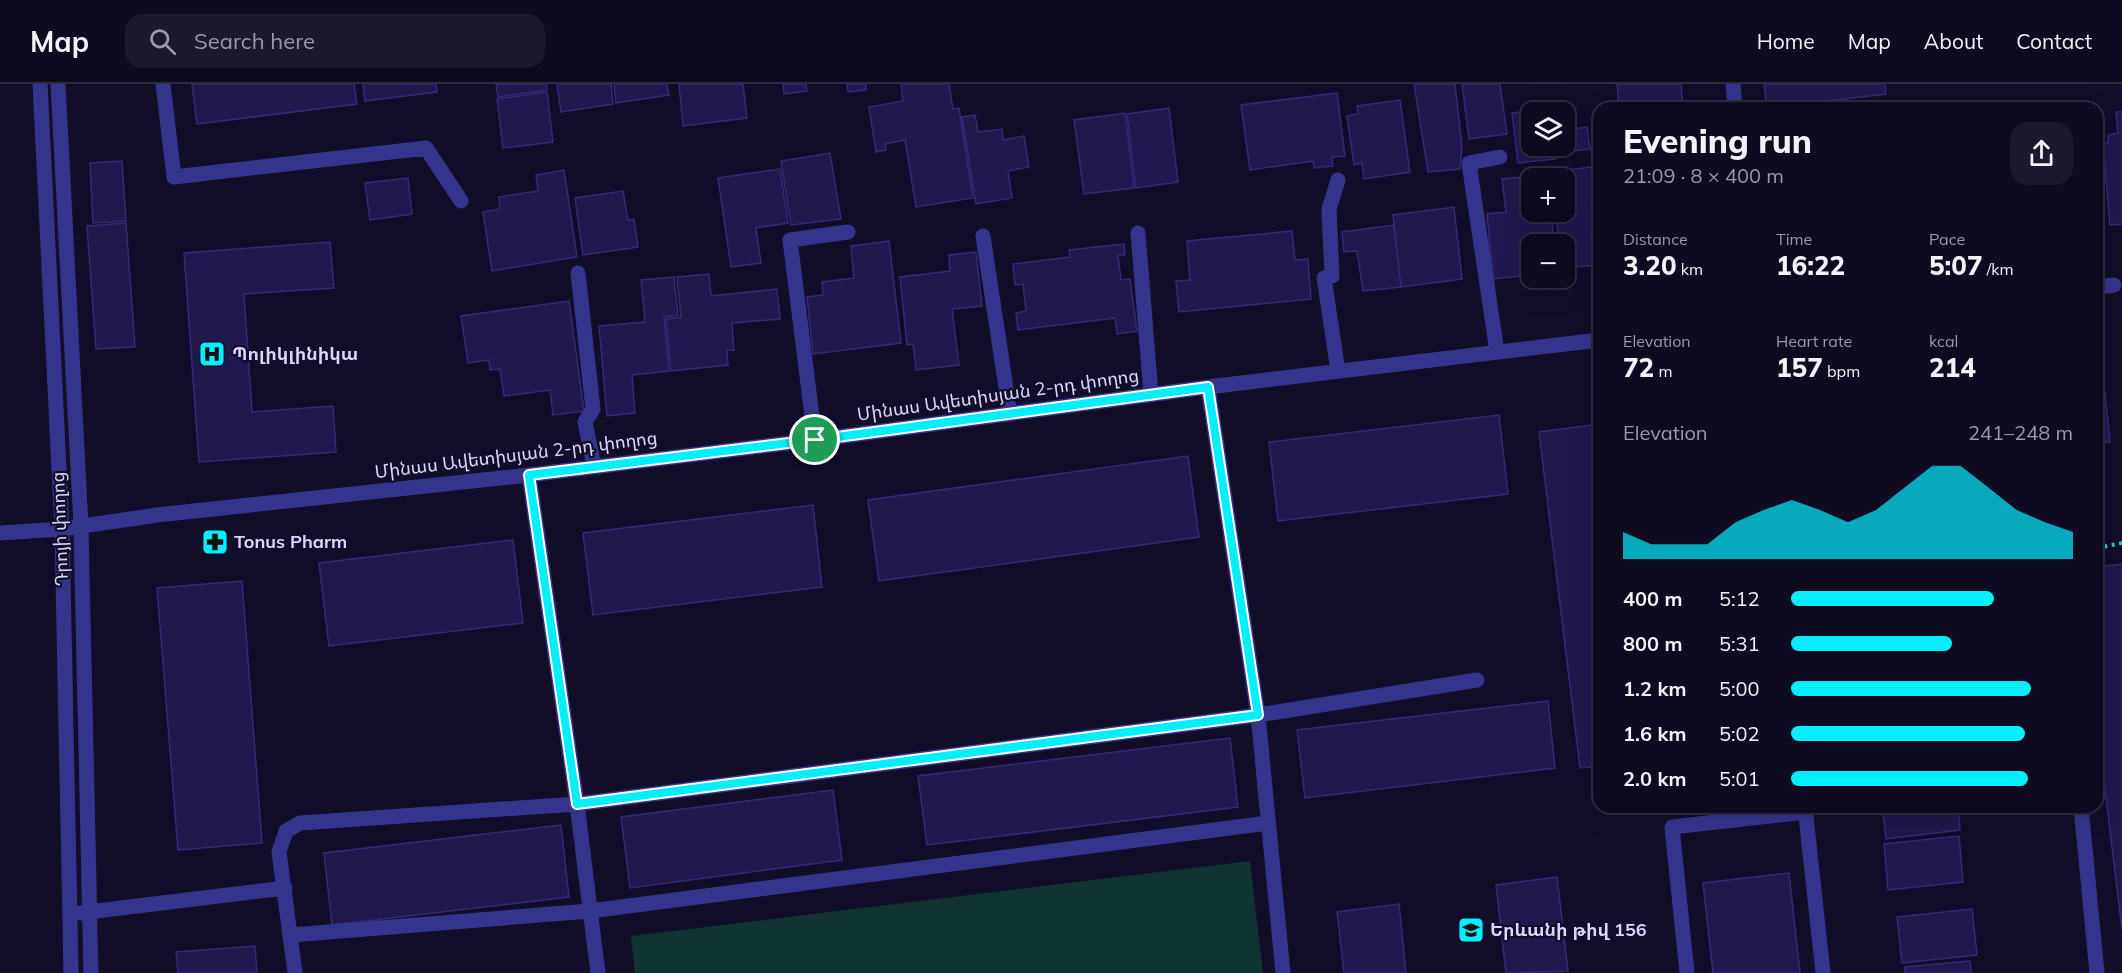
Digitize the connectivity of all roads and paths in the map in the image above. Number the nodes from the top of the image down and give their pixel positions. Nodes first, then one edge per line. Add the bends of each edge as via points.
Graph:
1 (40, 84) edge
2 (58, 84) edge
3 (163, 84) edge
4 (1733, 84) edge
5 (1735, 102) edge
6 (1500, 157) dead end
7 (1338, 180) dead end
8 (461, 201) dead end
9 (848, 232) dead end
10 (1138, 233) dead end
11 (983, 236) dead end
12 (578, 273) dead end
13 (2114, 285) dead end
14 (2103, 286) edge
15 (1593, 341) edge
16 (1497, 352) junction
17 (1338, 371) junction
18 (1208, 387) junction
19 (1151, 394) junction
20 (1010, 414) junction
21 (815, 440) junction
22 (594, 466) junction
23 (529, 475) junction
24 (81, 526) junction
25 (62, 529) junction
26 (0, 533) edge
27 (2122, 543) edge
28 (2103, 547) edge
29 (1477, 680) dead end
30 (1258, 715) junction
31 (577, 804) junction
32 (1782, 813) edge
33 (1805, 813) edge
34 (2082, 813) edge
35 (1268, 823) junction
36 (285, 888) junction
37 (590, 911) junction
38 (90, 912) junction
39 (68, 915) junction
40 (291, 935) junction
41 (70, 973) edge
42 (91, 973) edge
43 (295, 973) edge
44 (598, 973) edge
45 (1283, 973) edge
46 (1687, 973) edge
47 (1823, 973) edge
48 (2097, 973) edge

1 - 25 street, Դրոյի փողոց
2 - 24 street, Դրոյի փողոց
3 - 8 street via 174,177 426,148
4 - 5 street
6 - 16 street via 1469,163
7 - 17 street via 1329,209 1332,276 1324,278
9 - 21 street via 790,240
10 - 19 street
11 - 20 street
12 - 22 street via 593,409 585,422
13 - 14 street
15 - 16 street, Մինաս Ավետիսյան 2-րդ փողոց
16 - 17 street, Մինաս Ավետիսյան 2-րդ փողոց
17 - 18 street, Մինաս Ավետիսյան 2-րդ փողոց
18 - 19 street, Մինաս Ավետիսյան 2-րդ փողոց
18 - 30 street
19 - 20 street, Մինաս Ավետիսյան 2-րդ փողոց
20 - 21 street, Մինաս Ավետիսյան 2-րդ փողոց
21 - 22 street, Մինաս Ավետիսյան 2-րդ փողոց
22 - 23 street, Մինաս Ավետիսյան 2-րդ փողոց
23 - 24 street, Մինաս Ավետիսյան 2-րդ փողոց
23 - 31 street
24 - 25 street, Մինաս Ավետիսյան 2-րդ փողոց
24 - 38 street, Դրոյի փողոց
25 - 26 street, Մինաս Ավետիսյան 2-րդ փողոց
25 - 39 street, Դրոյի փողոց
27 - 28 path
29 - 30 street
30 - 31 street
30 - 35 street
31 - 36 street via 300,823 286,831 279,852
31 - 37 street
32 - 46 street via 1672,827
33 - 47 street
34 - 48 street
35 - 37 street
35 - 45 street
36 - 38 street
36 - 40 street
37 - 40 street
37 - 44 street
38 - 39 street
38 - 42 street, Դրոյի փողոց
39 - 41 street, Դրոյի փողոց
40 - 43 street

